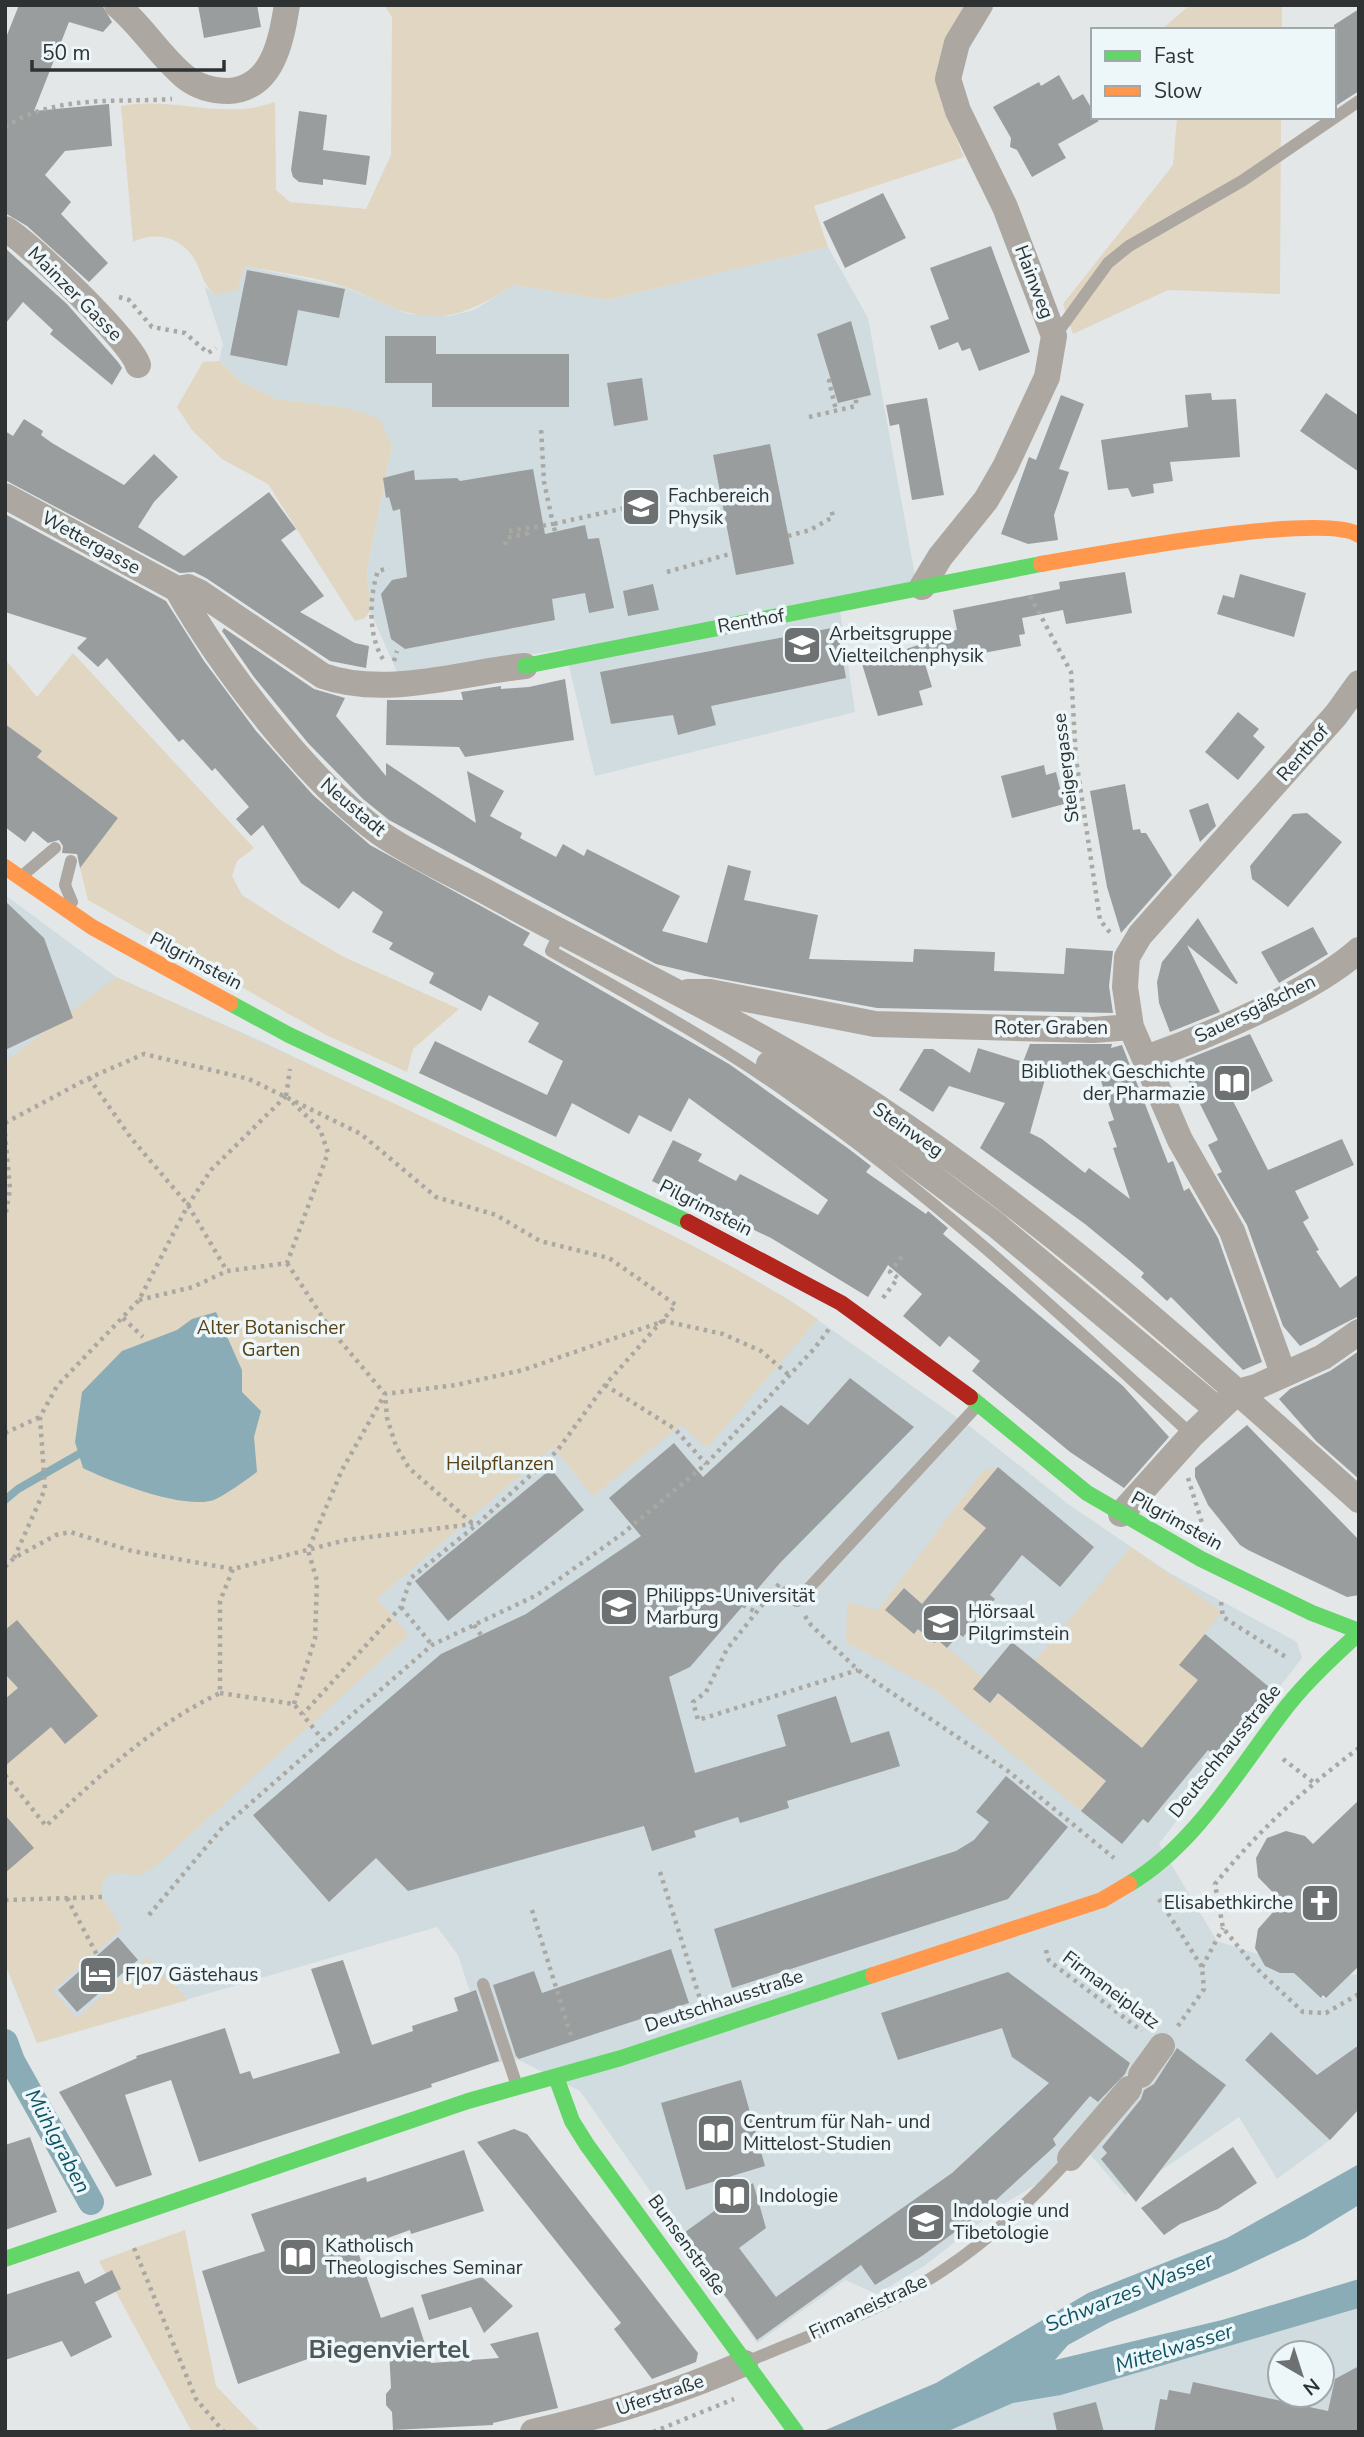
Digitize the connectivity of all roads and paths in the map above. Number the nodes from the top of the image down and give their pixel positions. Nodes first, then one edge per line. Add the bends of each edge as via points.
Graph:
1 (117, 5) edge
2 (287, 5) edge
3 (980, 5) edge
4 (201, 88) junction
5 (1359, 101) edge
6 (1336, 117) edge
7 (1333, 119) edge
8 (5, 127) edge
9 (5, 229) edge
10 (94, 310) junction
11 (1054, 336) junction
12 (216, 348) dead end
13 (138, 365) dead end
14 (831, 380) dead end
15 (856, 399) dead end
16 (836, 410) junction
17 (809, 417) dead end
18 (541, 428) dead end
19 (5, 496) edge
20 (648, 503) dead end
21 (831, 508) dead end
22 (553, 524) junction
23 (528, 528) junction
24 (1356, 529) edge
25 (509, 531) dead end
26 (555, 531) dead end
27 (788, 536) dead end
28 (505, 545) dead end
29 (733, 553) dead end
30 (389, 568) dead end
31 (667, 572) dead end
32 (922, 587) junction
33 (177, 589) junction
34 (1043, 618) dead end
35 (403, 665) dead end
36 (525, 666) joint
37 (1359, 683) edge
38 (55, 848) dead end
39 (71, 861) dead end
40 (5, 867) edge
41 (19, 878) junction
42 (65, 885) junction
43 (45, 897) junction
44 (1100, 920) dead end
45 (92, 927) junction
46 (552, 927) junction
47 (1359, 950) edge
48 (679, 992) junction
49 (1131, 1027) junction
50 (1146, 1058) junction
51 (769, 1064) dead end
52 (89, 1078) junction
53 (286, 1096) junction
54 (5, 1123) edge
55 (5, 1133) edge
56 (188, 1205) junction
57 (5, 1218) edge
58 (903, 1255) dead end
59 (287, 1263) junction
60 (227, 1271) junction
61 (888, 1292) dead end
62 (139, 1300) junction
63 (123, 1318) junction
64 (835, 1320) dead end
65 (664, 1321) junction
66 (1359, 1332) edge
67 (143, 1337) dead end
68 (1283, 1373) junction
69 (789, 1375) junction
70 (605, 1385) junction
71 (386, 1394) junction
72 (1228, 1401) junction
73 (979, 1404) junction
74 (40, 1417) junction
75 (5, 1433) edge
76 (1192, 1435) junction
77 (706, 1464) junction
78 (1192, 1493) dead end
79 (1359, 1500) edge
80 (1195, 1501) dead end
81 (1121, 1514) junction
82 (474, 1525) junction
83 (308, 1550) junction
84 (14, 1558) junction
85 (5, 1567) edge
86 (233, 1569) junction
87 (797, 1601) junction
88 (743, 1605) dead end
89 (401, 1607) junction
90 (756, 1612) junction
91 (1223, 1617) dead end
92 (474, 1625) junction
93 (1359, 1632) edge
94 (481, 1635) dead end
95 (432, 1645) junction
96 (858, 1670) junction
97 (1315, 1673) junction
98 (220, 1693) junction
99 (294, 1704) junction
100 (303, 1714) junction
101 (324, 1740) junction
102 (1359, 1748) edge
103 (1288, 1763) dead end
104 (5, 1775) edge
105 (1313, 1782) junction
106 (660, 1872) dead end
107 (1140, 1878) junction
108 (102, 1897) dead end
109 (67, 1898) junction
110 (5, 1900) edge
111 (532, 1910) dead end
112 (149, 1915) dead end
113 (1039, 1922) junction
114 (1223, 1928) junction
115 (97, 1955) dead end
116 (1202, 1967) junction
117 (484, 1984) dead end
118 (1359, 1994) edge
119 (709, 2027) junction
120 (571, 2037) dead end
121 (1162, 2046) junction
122 (556, 2077) junction
123 (517, 2087) junction
124 (1070, 2158) joint
125 (122, 2221) junction
126 (5, 2259) edge
127 (756, 2358) junction
128 (762, 2387) junction
129 (224, 2432) edge
130 (533, 2432) edge
131 (653, 2432) edge
132 (796, 2432) edge

1 - 4 street
2 - 4 street via 274,55 257,82 236,90
3 - 11 street, Hainweg via 957,43 948,79 958,111 1005,207
4 - 8 path via 184,97 107,100 45,109 27,113
5 - 6 lane
7 - 11 lane via 1242,181 1129,246 1108,263
9 - 10 street, Mainzer Gasse
10 - 12 path via 126,298 152,327 185,333 208,353
10 - 13 street, Mainzer Gasse via 135,353
11 - 32 street, Hainweg via 1047,377 1005,467
14 - 16 path
15 - 16 path via 856,405
16 - 17 path
18 - 22 path via 544,482
19 - 33 street, Wettergasse
20 - 22 path
21 - 27 path via 833,517
22 - 23 path
22 - 26 path
23 - 25 path
23 - 28 path via 528,533 507,538
24 - 32 main road, Renthof via 1311,526 1185,541
29 - 31 path
30 - 35 path via 378,571 371,593 373,623 382,658
32 - 36 main road, Renthof
33 - 36 street, Renthof via 199,592 323,676 344,683 405,683
33 - 46 street, Neustadt via 328,790 382,834
34 - 44 path, Steigergasse via 1071,672 1076,758
37 - 49 street, Renthof via 1336,715 1140,935 1127,957 1125,987
38 - 41 lane
39 - 42 lane
40 - 41 main road, Pilgrimstein
41 - 43 main road, Pilgrimstein
42 - 43 lane
42 - 45 lane
43 - 45 main road, Pilgrimstein
45 - 73 main road, Pilgrimstein via 289,1035 564,1162 785,1272 841,1303
46 - 48 street, Steinweg
46 - 76 lane via 551,951 717,1046 792,1095 936,1207
47 - 50 street, Sauersgäßchen via 1345,963 1267,1007
48 - 49 street, Roter Graben via 710,992 875,1024
48 - 72 street, Steinweg via 872,1104 957,1164 1122,1290
49 - 50 street, Roter Graben
50 - 68 street, Roter Graben via 1180,1140 1232,1231
51 - 72 street via 880,1138
52 - 53 path via 144,1054 249,1079
52 - 54 path
52 - 56 path via 131,1138
53 - 56 path via 211,1170
53 - 59 path via 320,1129 328,1153
53 - 65 path via 361,1134 436,1197 496,1215 540,1241 609,1258 676,1306
55 - 57 path via 10,1189
56 - 60 path
56 - 62 path
58 - 61 path via 890,1272 898,1278
59 - 60 path
59 - 71 path via 331,1330
60 - 62 path via 193,1287
62 - 63 path
63 - 67 path
63 - 74 path via 57,1386
64 - 69 path
65 - 69 path via 723,1334 761,1351
65 - 70 path
65 - 71 path via 523,1370
66 - 68 street via 1323,1357
68 - 72 street
69 - 77 path
70 - 77 path via 676,1429
70 - 82 path via 557,1451
71 - 82 path via 387,1418 409,1468
71 - 83 path via 342,1470
72 - 76 street
72 - 79 street, Steinweg
73 - 81 main road, Pilgrimstein via 1087,1493
73 - 87 lane
74 - 75 path
74 - 84 path via 45,1489
76 - 81 street
77 - 92 path via 622,1534 537,1595
78 - 80 path
81 - 93 main road, Pilgrimstein via 1266,1592
82 - 83 path via 346,1540
82 - 89 path via 411,1578
83 - 86 path
83 - 99 path via 317,1581 316,1639
84 - 85 path
84 - 86 path via 70,1532 132,1551
86 - 98 path via 220,1601
87 - 90 path via 779,1584
87 - 96 path via 811,1625
88 - 90 path
89 - 95 path
89 - 100 path
90 - 96 path via 727,1649 706,1692 693,1702 698,1720
91 - 97 path
92 - 94 path
92 - 95 path
93 - 97 main road, Deutschhausstraße
95 - 101 path
96 - 107 path via 1008,1771
97 - 107 main road, Deutschhausstraße via 1177,1844
98 - 99 path
98 - 104 path via 184,1710 116,1760 46,1826
99 - 100 path
100 - 101 path
101 - 112 path via 222,1828
102 - 105 path
103 - 105 path
105 - 114 path via 1242,1850 1215,1884
106 - 119 path
107 - 113 main road, Deutschhausstraße via 1102,1900
107 - 116 path via 1157,1895
108 - 109 path
109 - 110 path
109 - 115 path
111 - 120 path
113 - 119 main road, Deutschhausstraße
113 - 121 path, Firmaneiplatz via 1049,1961
114 - 116 path, Firmaneiplatz
114 - 118 path via 1255,1967 1303,2012 1326,2013
116 - 121 path, Firmaneiplatz via 1204,1989
117 - 123 lane
119 - 122 main road, Deutschhausstraße
121 - 124 street, Firmaneistraße
122 - 123 main road, Deutschhausstraße
122 - 127 main road, Bunsenstraße via 572,2121 587,2145
123 - 125 main road, Deutschhausstraße via 208,2188
124 - 127 lane, Firmaneistraße via 1028,2204 942,2272 898,2297
125 - 126 main road, Deutschhausstraße
125 - 129 path via 196,2399
127 - 128 main road, Bunsenstraße
127 - 130 street, Uferstraße via 668,2396
128 - 131 path
128 - 132 main road, Bunsenstraße

